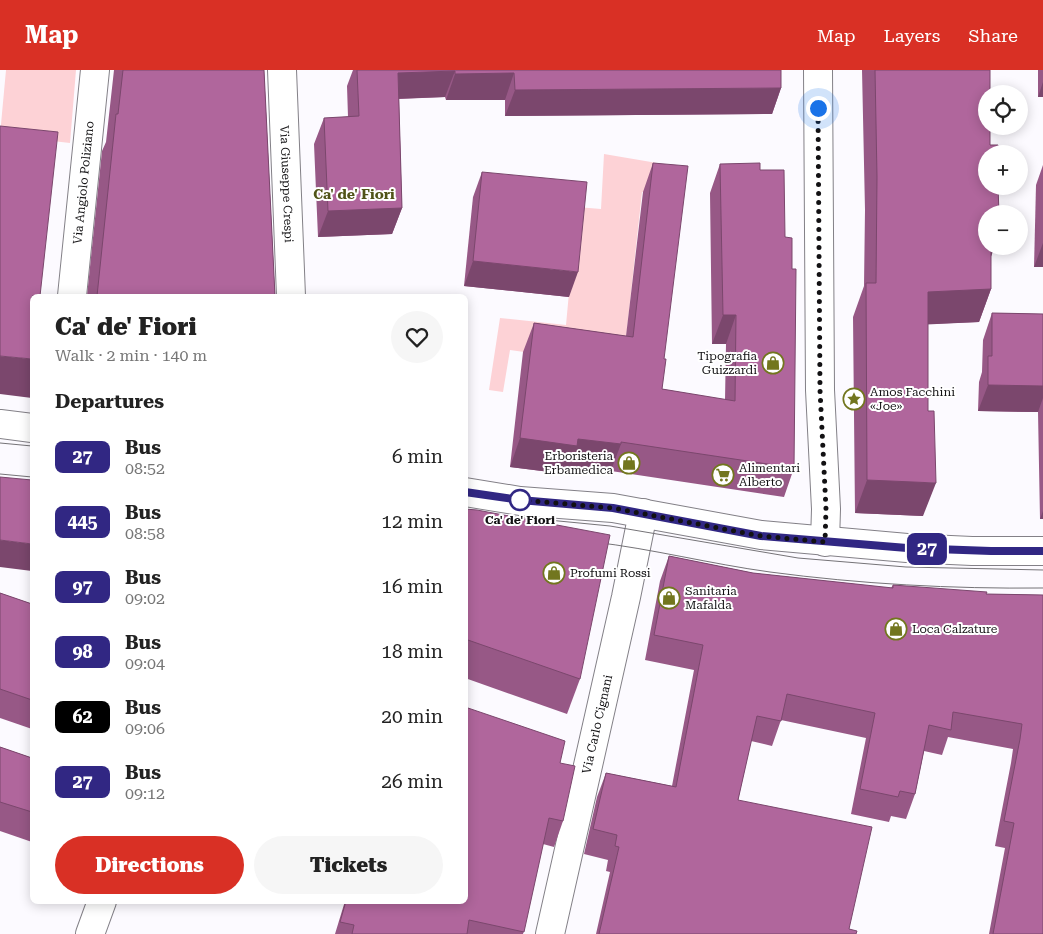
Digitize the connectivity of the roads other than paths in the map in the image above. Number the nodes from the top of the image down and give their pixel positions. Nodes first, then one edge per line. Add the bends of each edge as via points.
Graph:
1 (94, 70) edge
2 (282, 70) edge
3 (818, 70) edge
4 (72, 294) edge
5 (291, 294) edge
6 (0, 424) edge
7 (30, 428) edge
8 (468, 492) edge
9 (643, 513) junction
10 (825, 542) junction
11 (1043, 551) edge
12 (101, 904) edge
13 (90, 934) edge
14 (550, 934) edge

1 - 4 street, Via Angiolo Poliziano
2 - 5 street, Via Giuseppe Crespi
3 - 10 street via 820,390
6 - 7 street
8 - 9 street
9 - 10 street via 761,536
9 - 14 street, Via Carlo Cignani
10 - 11 street
12 - 13 street

